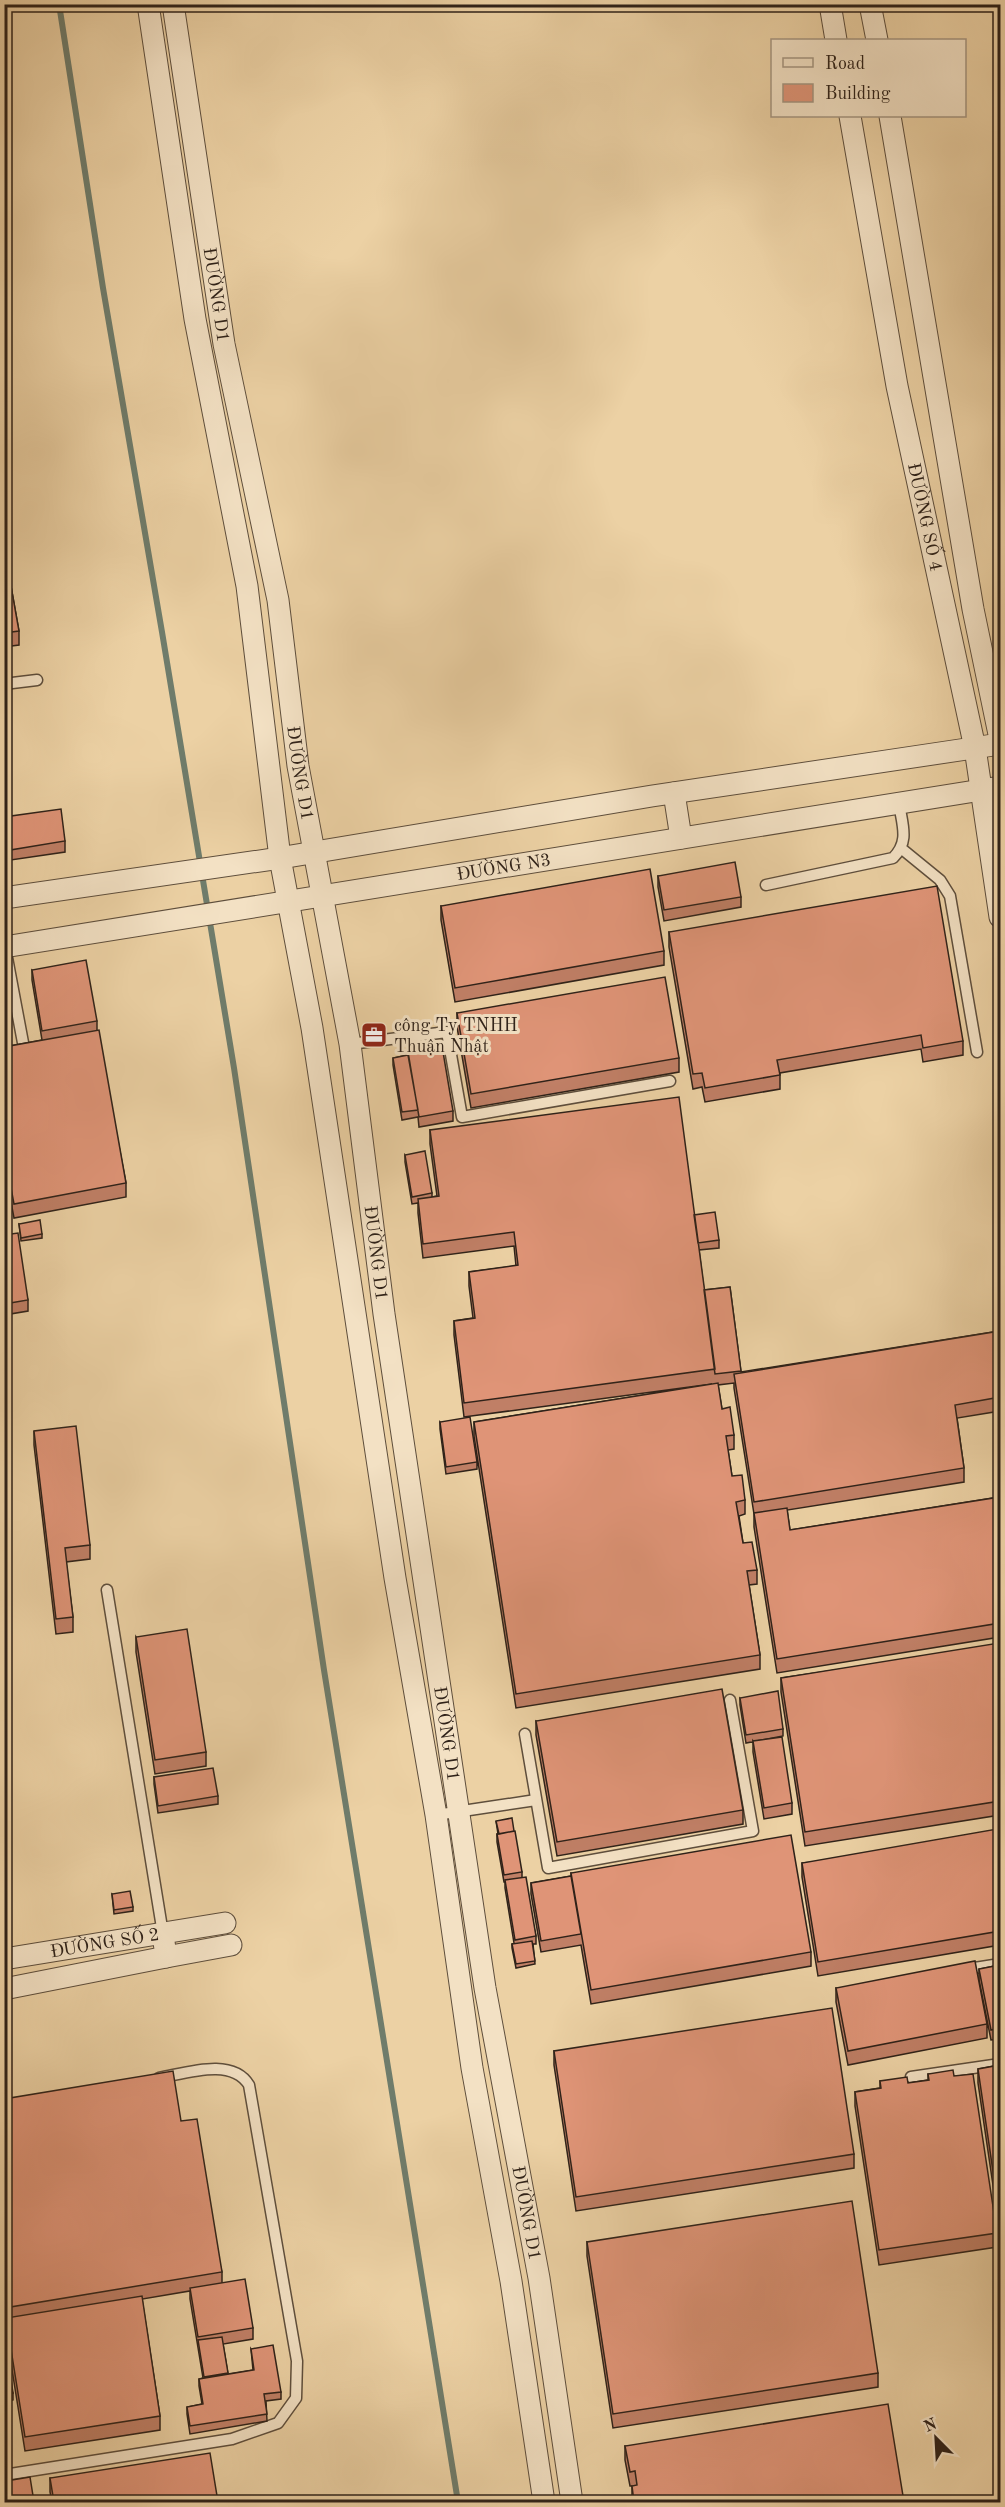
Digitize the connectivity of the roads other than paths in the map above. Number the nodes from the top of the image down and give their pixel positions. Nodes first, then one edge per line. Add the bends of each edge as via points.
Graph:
1 (148, 4) edge
2 (173, 4) edge
3 (830, 4) edge
4 (870, 4) edge
5 (836, 39) edge
6 (877, 39) edge
7 (850, 117) edge
8 (890, 117) edge
9 (37, 680) dead end
10 (4, 684) edge
11 (1000, 739) edge
12 (1000, 744) edge
13 (975, 748) junction
14 (990, 789) edge
15 (674, 793) junction
16 (899, 803) junction
17 (681, 838) junction
18 (902, 849) junction
19 (313, 852) junction
20 (280, 858) junction
21 (766, 885) dead end
22 (323, 894) junction
23 (4, 898) edge
24 (289, 902) junction
25 (1000, 917) edge
26 (4, 947) edge
27 (350, 1044) junction
28 (24, 1048) edge
29 (977, 1052) dead end
30 (670, 1081) edge
31 (384, 1314) junction
32 (356, 1319) junction
33 (106, 1590) dead end
34 (730, 1700) dead end
35 (525, 1734) dead end
36 (536, 1800) junction
37 (460, 1812) junction
38 (436, 1815) junction
39 (225, 1923) dead end
40 (163, 1934) junction
41 (231, 1945) dead end
42 (166, 1957) junction
43 (4, 1959) edge
44 (1000, 1964) edge
45 (954, 1972) edge
46 (4, 1989) edge
47 (1000, 2064) edge
48 (911, 2077) dead end
49 (151, 2079) edge
50 (539, 2278) junction
51 (510, 2280) junction
52 (4, 2475) edge
53 (544, 2502) edge
54 (572, 2502) edge

1 - 20 street, ĐƯỜNG D1 via 195,319 247,586
2 - 19 street, ĐƯỜNG D1 via 224,344 278,600 298,766
3 - 5 street
4 - 6 street
7 - 13 street, ĐƯỜNG SỐ 4 via 897,386
8 - 11 street, ĐƯỜNG SỐ 4 via 973,609
9 - 10 lane
12 - 13 street
13 - 14 street, ĐƯỜNG SỐ 4
13 - 15 street
14 - 16 street, ĐƯỜNG N3
14 - 25 street, ĐƯỜNG SỐ 4
15 - 17 street
15 - 19 street
16 - 17 street, ĐƯỜNG N3
16 - 18 lane
17 - 22 street, ĐƯỜNG N3
18 - 21 lane via 893,858
18 - 29 lane via 940,880 950,896
19 - 20 street
19 - 22 street, ĐƯỜNG D1
20 - 23 street
20 - 24 street, ĐƯỜNG D1
22 - 24 street, ĐƯỜNG N3
22 - 27 street, ĐƯỜNG D1
24 - 26 street, ĐƯỜNG N3
24 - 32 street, ĐƯỜNG D1
26 - 28 lane
27 - 30 lane via 447,1032 462,1117
27 - 31 street, ĐƯỜNG D1
31 - 32 street
31 - 37 street, ĐƯỜNG D1
32 - 38 street, ĐƯỜNG D1
33 - 40 lane
34 - 36 lane via 753,1831 548,1868
35 - 36 lane
36 - 37 lane
37 - 38 lane
37 - 50 street, ĐƯỜNG D1 via 485,1988
38 - 51 street, ĐƯỜNG D1 via 472,2068
39 - 40 street
40 - 42 street, ĐƯỜNG SỐ 2
40 - 43 street, ĐƯỜNG SỐ 2
41 - 42 street
42 - 46 street, ĐƯỜNG SỐ 2
44 - 45 lane
47 - 48 lane
49 - 52 lane via 230,2069 243,2075 249,2085 297,2361 296,2398 278,2423 232,2439
50 - 51 street
50 - 54 street, ĐƯỜNG D1
51 - 53 street, ĐƯỜNG D1

